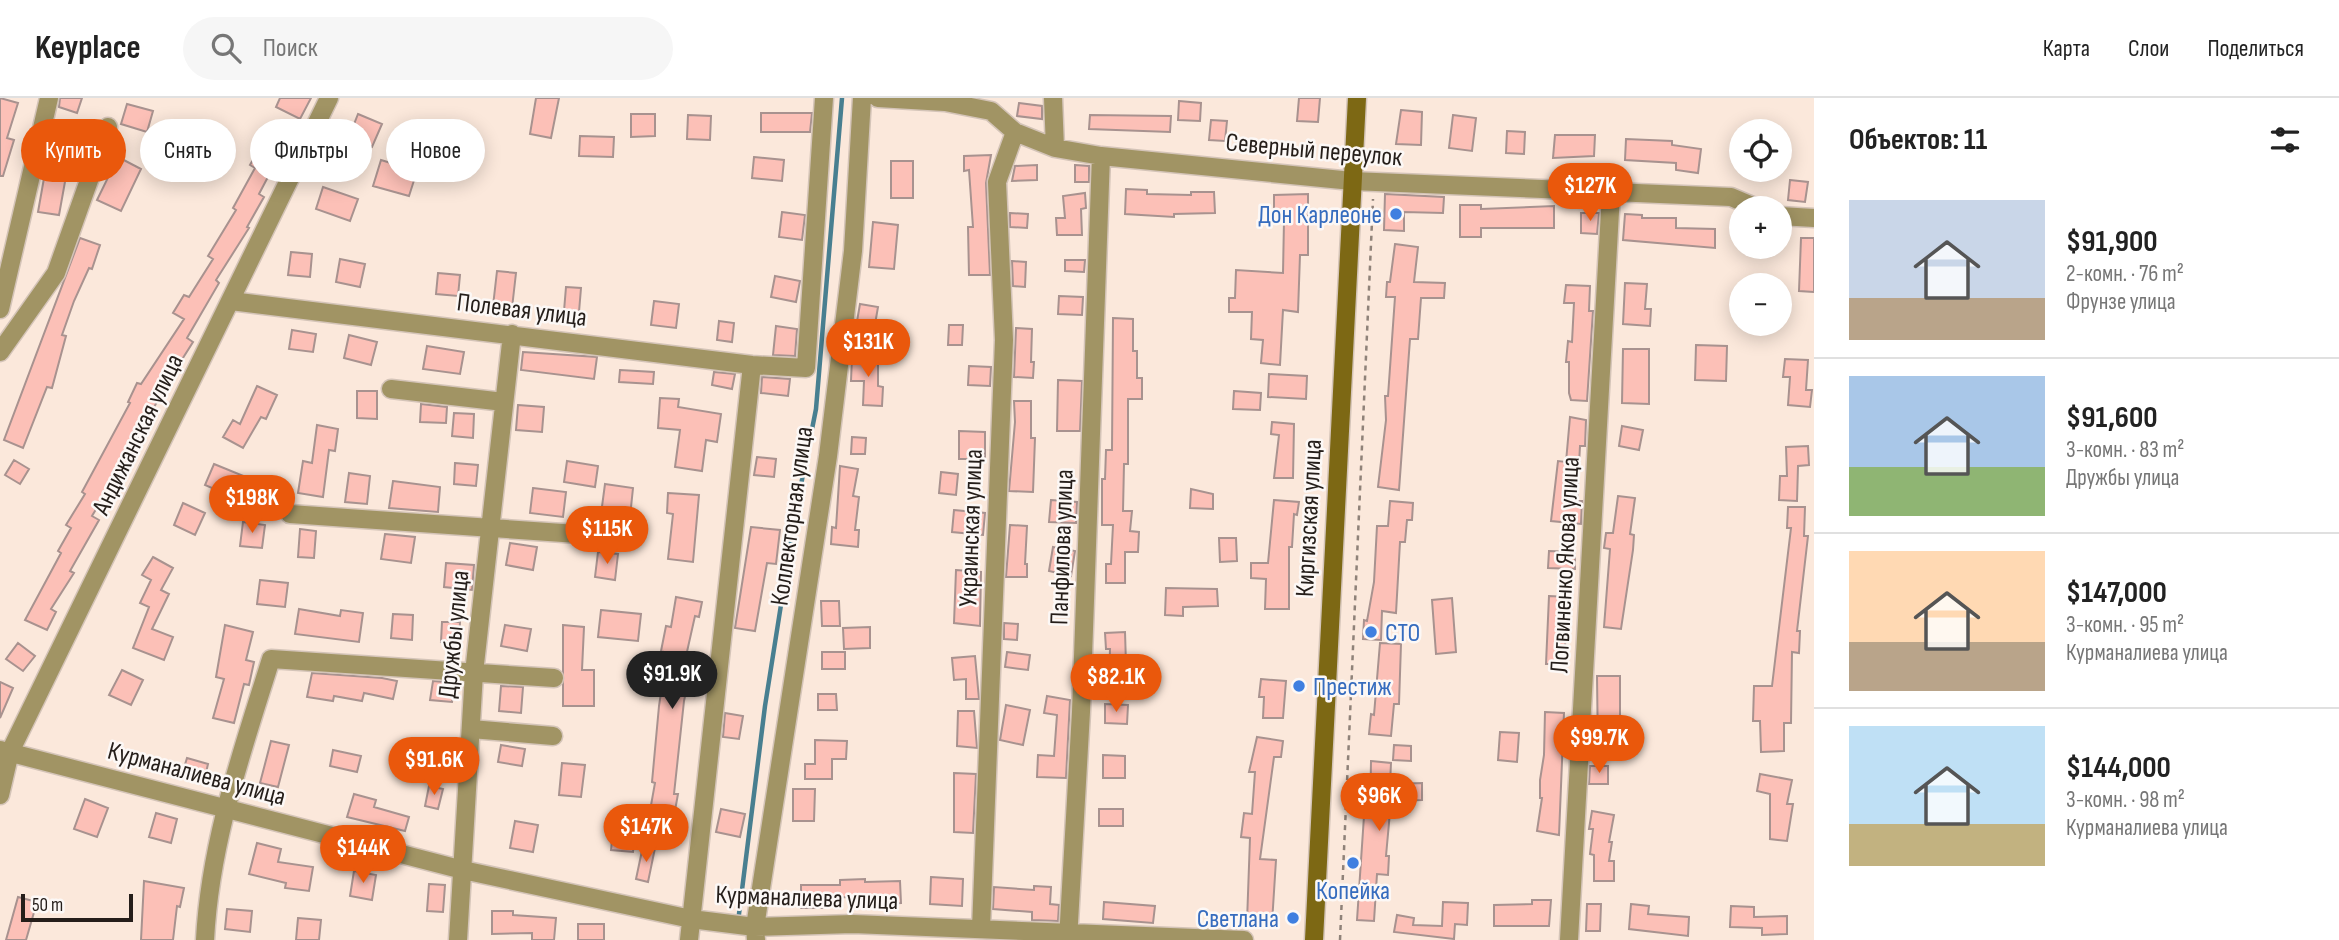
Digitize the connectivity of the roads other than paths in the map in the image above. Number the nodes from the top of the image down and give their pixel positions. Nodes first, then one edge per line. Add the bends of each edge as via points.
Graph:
1 (49, 98) edge
2 (329, 98) edge
3 (824, 98) edge
4 (862, 98) edge
5 (878, 98) edge
6 (1053, 98) edge
7 (1357, 98) edge
8 (1015, 132) junction
9 (1055, 148) junction
10 (1101, 156) junction
11 (1352, 181) junction
12 (88, 182) edge
13 (1611, 194) junction
14 (1729, 197) edge
15 (1792, 216) edge
16 (1814, 218) edge
17 (231, 301) junction
18 (0, 309) edge
19 (512, 334) junction
20 (0, 352) edge
21 (752, 365) junction
22 (391, 389) dead end
23 (504, 402) junction
24 (290, 514) dead end
25 (490, 527) junction
26 (592, 535) dead end
27 (474, 673) junction
28 (554, 678) dead end
29 (471, 729) junction
30 (553, 736) dead end
31 (5, 751) edge
32 (0, 795) edge
33 (225, 807) junction
34 (463, 870) junction
35 (691, 919) junction
36 (981, 929) junction
37 (756, 933) edge
38 (1068, 936) edge
39 (205, 940) edge
40 (458, 940) edge
41 (689, 940) edge
42 (1244, 940) edge
43 (1314, 940) edge
44 (1569, 940) edge

1 - 18 street
2 - 17 street, Андижанская улица
3 - 21 street, Полевая улица via 806,368
4 - 37 street, Коллекторная улица via 853,251 831,429
5 - 8 street, Северный переулок via 945,102 991,111
6 - 9 street
7 - 11 main road, Киргизская улица
8 - 9 street, Северный переулок
8 - 36 street, Украинская улица via 997,182 1004,340
9 - 10 street, Северный переулок
10 - 11 street, Северный переулок
10 - 38 street, Панфилова улица via 1081,712
11 - 13 street, Северный переулок
11 - 43 main road, Киргизская улица
12 - 20 street via 56,273
13 - 14 street, Северный переулок
13 - 44 street, Логвиненко Якова улица
15 - 16 street
17 - 19 street, Полевая улица
17 - 31 street, Андижанская улица
19 - 21 street, Полевая улица
19 - 23 street, Дружбы улица
21 - 35 street
22 - 23 street
23 - 25 street, Дружбы улица
24 - 25 street
25 - 26 street
25 - 27 street, Дружбы улица
27 - 28 street
27 - 29 street, Дружбы улица
27 - 33 street via 271,659
29 - 30 street
29 - 34 street, Дружбы улица
31 - 32 street, Андижанская улица
31 - 33 street, Курманалиева улица
33 - 34 street, Курманалиева улица
33 - 39 street via 208,888
34 - 35 street, Курманалиева улица
34 - 40 street, Дружбы улица
35 - 37 street, Курманалиева улица
35 - 41 street
36 - 37 street, Курманалиева улица via 853,924
36 - 38 street, Курманалиева улица
38 - 42 street, Курманалиева улица

